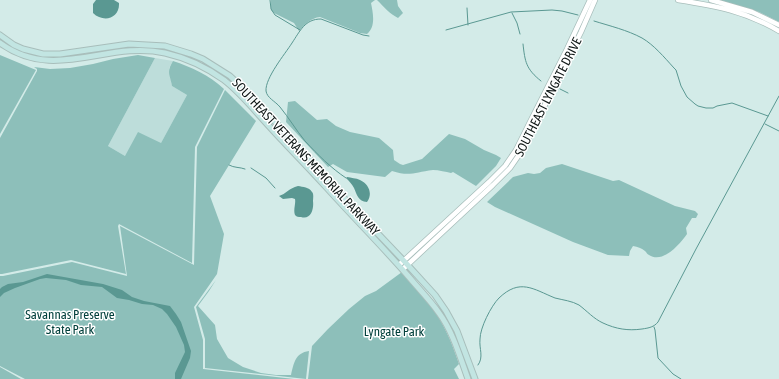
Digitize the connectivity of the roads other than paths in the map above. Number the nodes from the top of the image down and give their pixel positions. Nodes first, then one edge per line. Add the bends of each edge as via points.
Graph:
1 (590, 0) edge
2 (596, 0) edge
3 (678, 0) edge
4 (711, 0) edge
5 (779, 25) edge
6 (779, 31) edge
7 (0, 35) edge
8 (0, 43) edge
9 (406, 263) junction
10 (401, 267) junction
11 (468, 379) edge
12 (476, 379) edge

1 - 9 street, SOUTHEAST LYNGATE DRIVE via 516,150 505,166
2 - 9 street, SOUTHEAST LYNGATE DRIVE via 531,133 510,168
3 - 6 street via 734,11
4 - 5 street via 744,9
7 - 9 main road, SOUTHEAST VETERANS MEMORIAL PARKWAY via 23,49 43,54 140,44 165,46 202,59 230,76 243,88
8 - 10 main road, SOUTHEAST VETERANS MEMORIAL PARKWAY via 21,55 41,60 74,60 139,50 173,55 208,69 226,81 252,107
9 - 10 street, SOUTHEAST LYNGATE DRIVE
9 - 12 main road, SOUTHEAST VETERANS MEMORIAL PARKWAY via 446,310
10 - 11 main road, SOUTHEAST VETERANS MEMORIAL PARKWAY via 440,314 451,334

